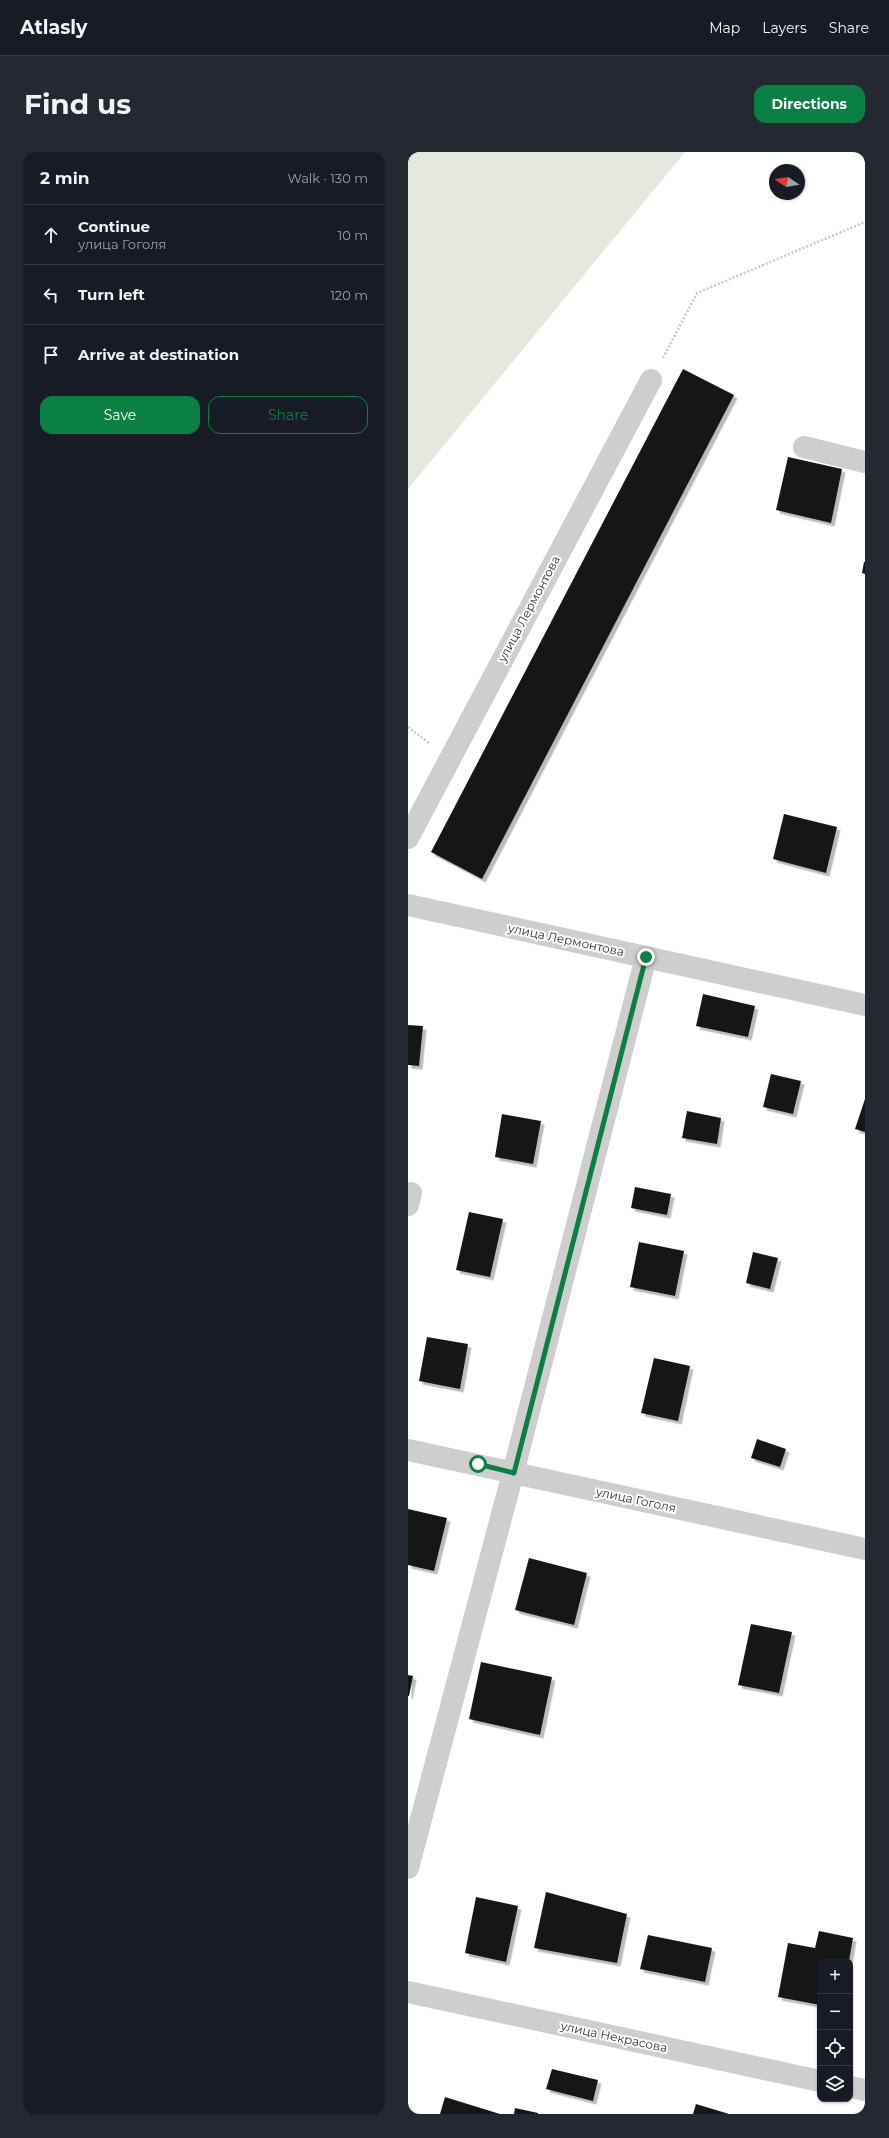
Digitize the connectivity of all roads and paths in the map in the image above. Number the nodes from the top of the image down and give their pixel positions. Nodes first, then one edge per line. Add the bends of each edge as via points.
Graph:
1 (865, 222) edge
2 (651, 380) joint
3 (804, 448) dead end
4 (865, 462) edge
5 (408, 838) edge
6 (408, 906) edge
7 (646, 957) junction
8 (865, 1005) edge
9 (408, 1450) edge
10 (514, 1473) junction
11 (865, 1549) edge
12 (408, 1868) edge
13 (408, 1992) edge
14 (817, 2080) edge
15 (853, 2088) edge
16 (865, 2090) edge

1 - 2 path via 697,293
2 - 5 street, улица Лермонтова
3 - 4 street
6 - 7 street, улица Лермонтова
7 - 8 street, улица Лермонтова
7 - 10 street
9 - 10 street, улица Гоголя
10 - 11 street, улица Гоголя
10 - 12 street
13 - 14 street, улица Некрасова
15 - 16 street

